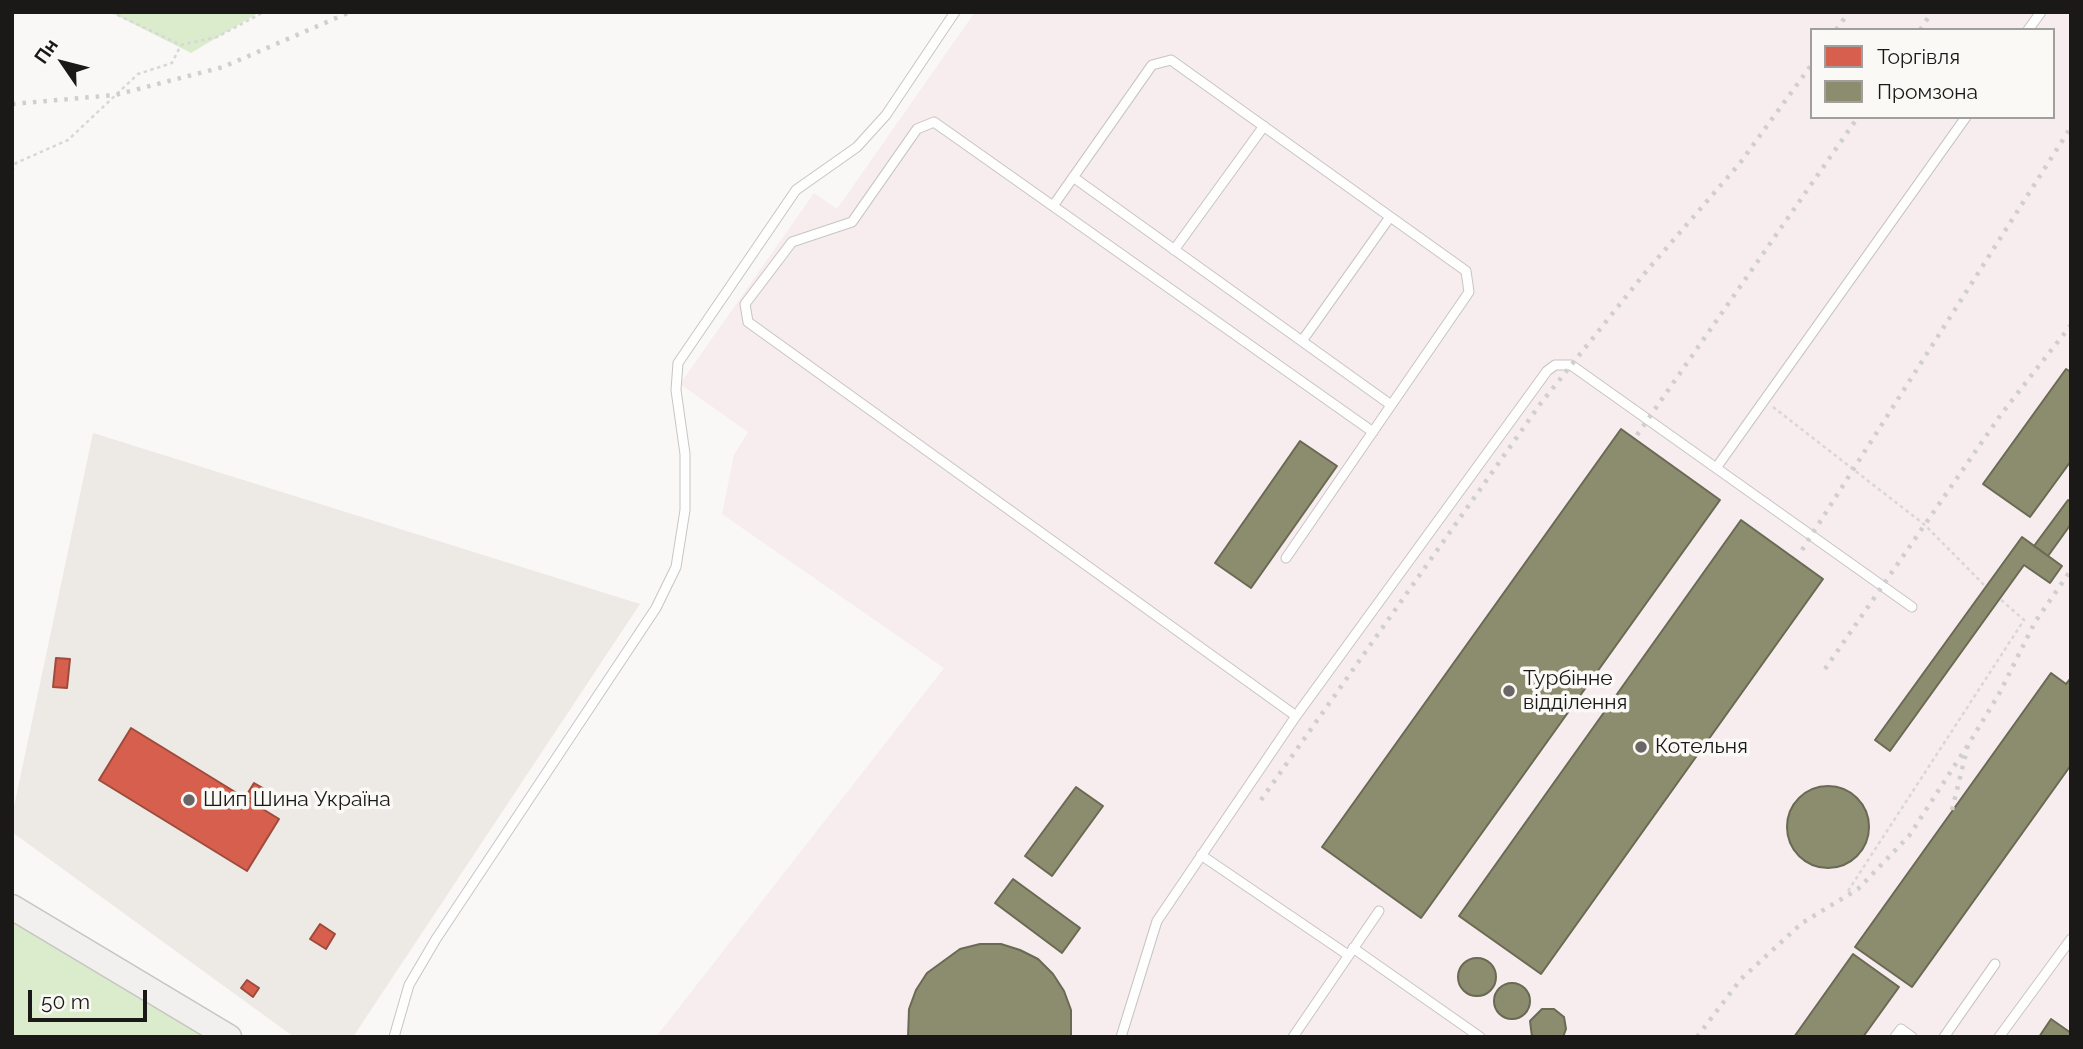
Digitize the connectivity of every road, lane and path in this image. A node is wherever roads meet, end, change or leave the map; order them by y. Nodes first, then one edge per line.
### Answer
1 (111, 12) edge
2 (264, 12) edge
3 (956, 12) edge
4 (2041, 12) edge
5 (2029, 28) edge
6 (181, 45) junction
7 (1965, 119) edge
8 (1264, 126) junction
9 (12, 171) edge
10 (1073, 177) junction
11 (1053, 206) junction
12 (1390, 217) junction
13 (1174, 250) junction
14 (1302, 341) junction
15 (1765, 401) junction
16 (1391, 405) junction
17 (1373, 432) junction
18 (1716, 468) junction
19 (1286, 558) dead end
20 (1986, 587) dead end
21 (2000, 599) dead end
22 (1912, 607) dead end
23 (1296, 716) junction
24 (1201, 855) junction
25 (1848, 891) dead end
26 (12, 907) edge
27 (1379, 911) dead end
28 (2071, 939) edge
29 (1351, 952) junction
30 (1995, 964) dead end
31 (229, 1037) edge
32 (394, 1037) edge
33 (1121, 1037) edge
34 (1293, 1037) edge
35 (1480, 1037) edge
36 (1895, 1037) edge
37 (1912, 1037) edge
38 (1944, 1037) edge
39 (1998, 1037) edge

1 - 6 path
2 - 6 path
3 - 32 lane
4 - 5 lane
6 - 9 path
7 - 15 lane
8 - 10 lane
8 - 12 lane
8 - 13 lane
10 - 11 lane
10 - 13 lane
11 - 17 lane
11 - 23 lane
12 - 14 lane
12 - 16 lane
13 - 14 lane
14 - 16 lane
15 - 18 lane
15 - 20 path
16 - 17 lane
17 - 19 lane
18 - 22 lane
18 - 23 lane
21 - 25 path
23 - 24 lane
24 - 29 lane
24 - 33 lane
26 - 31 street
27 - 29 lane
28 - 39 lane
29 - 34 lane
29 - 35 lane
30 - 38 lane
36 - 37 lane

